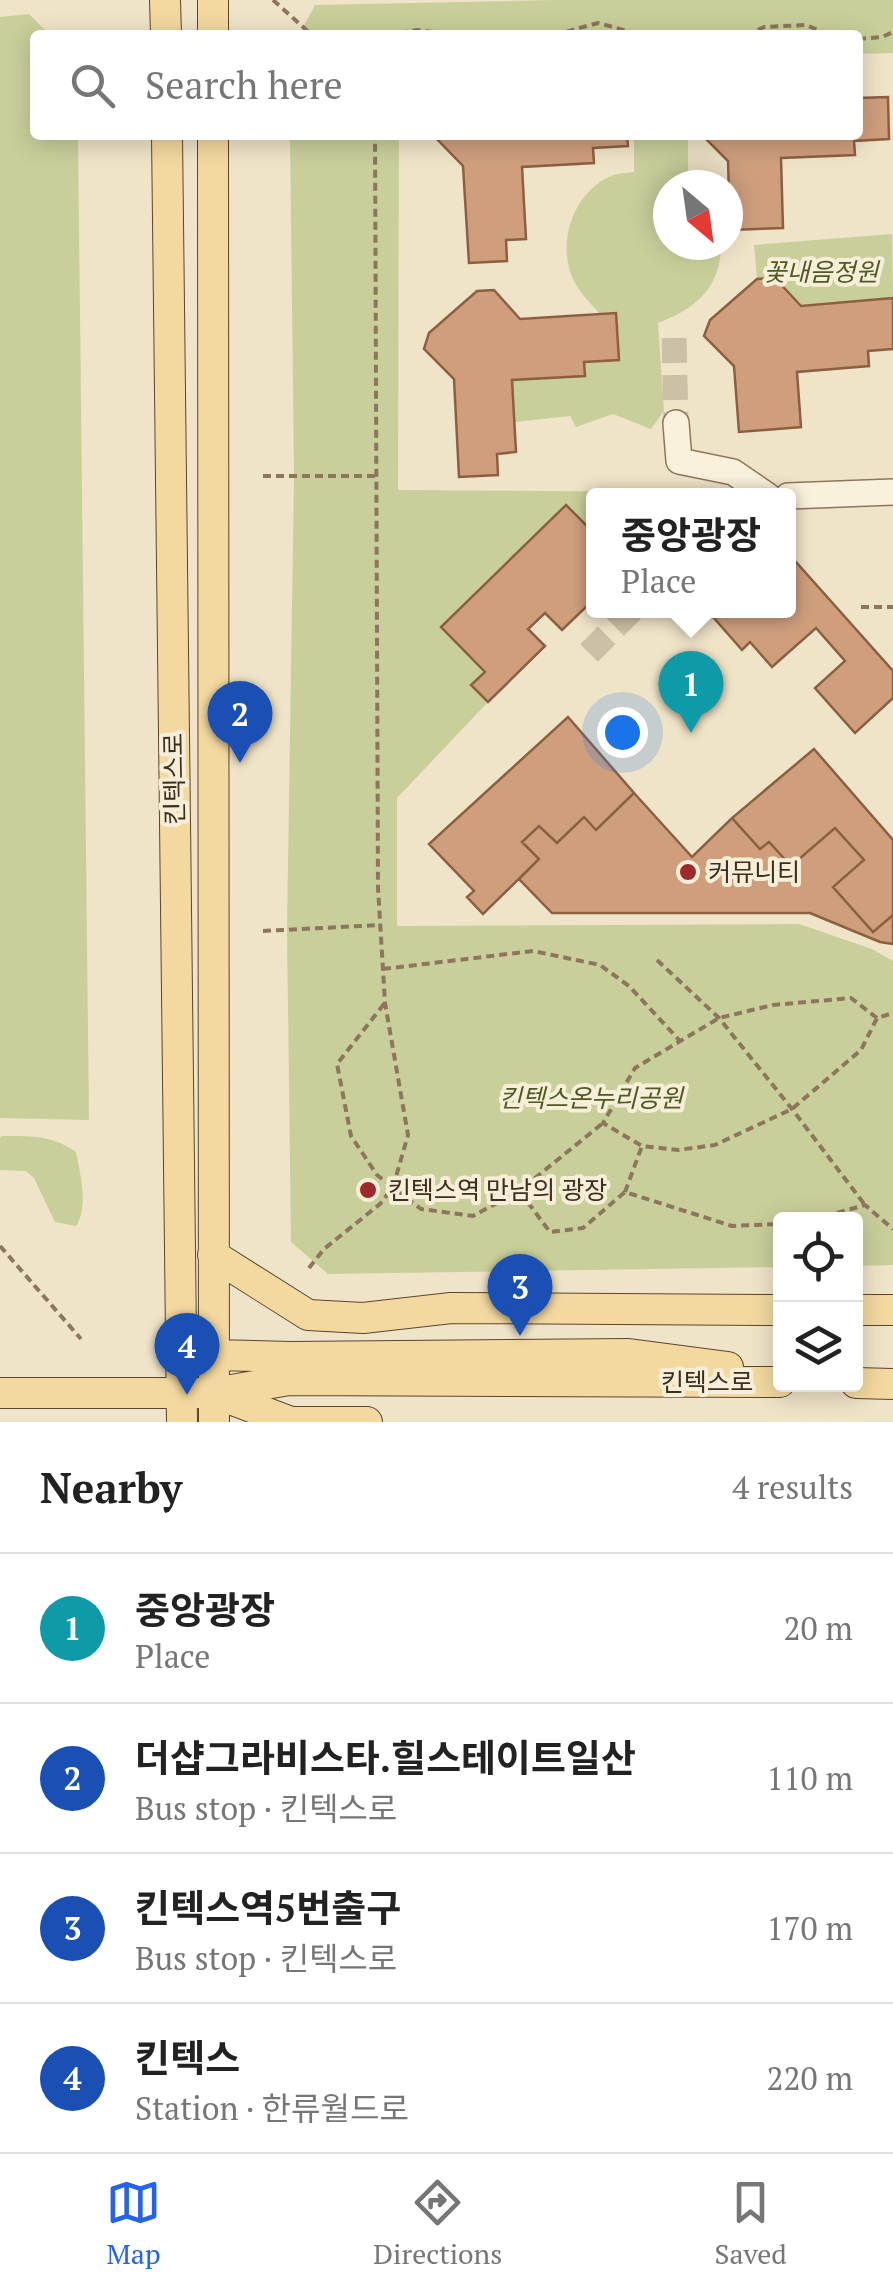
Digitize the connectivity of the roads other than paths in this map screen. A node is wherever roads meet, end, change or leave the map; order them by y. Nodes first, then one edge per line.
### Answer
1 (165, 0) edge
2 (213, 0) edge
3 (166, 30) edge
4 (213, 30) edge
5 (167, 140) edge
6 (213, 140) edge
7 (676, 423) tunnel mouth
8 (756, 488) edge
9 (893, 492) edge
10 (796, 496) edge
11 (214, 1255) junction
12 (744, 1310) junction
13 (773, 1310) edge
14 (863, 1310) edge
15 (893, 1310) edge
16 (773, 1329) edge
17 (214, 1355) junction
18 (773, 1377) edge
19 (773, 1378) edge
20 (863, 1382) edge
21 (893, 1384) edge
22 (0, 1394) edge
23 (182, 1407) edge
24 (214, 1407) edge
25 (367, 1422) edge

1 - 3 main road
2 - 4 main road
5 - 23 main road, 킨텍스로
6 - 11 main road, 킨텍스로
7 - 8 lane
9 - 10 lane
11 - 12 main road
11 - 17 main road, 킨텍스로
12 - 13 main road
12 - 16 main road
14 - 15 main road
17 - 18 main road
17 - 24 main road, 킨텍스로
19 - 24 main road, 킨텍스로
20 - 21 main road
22 - 23 main road
23 - 24 main road
24 - 25 main road

